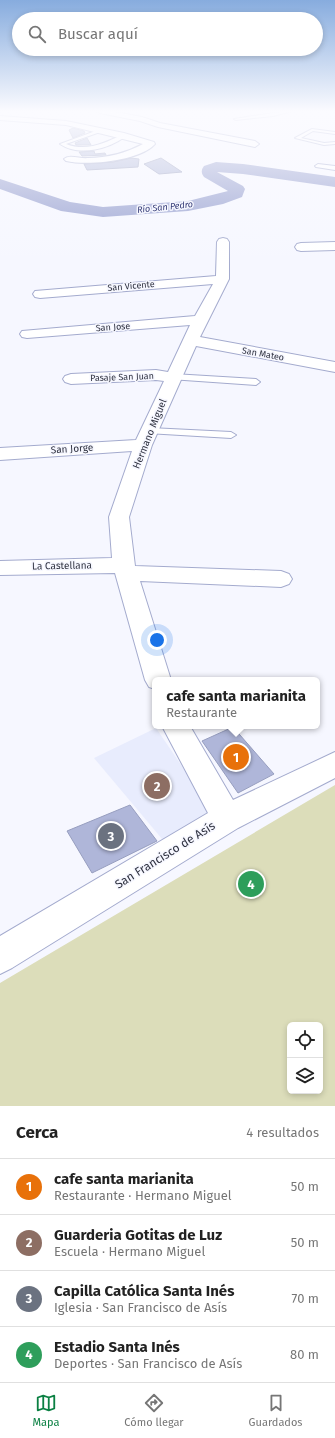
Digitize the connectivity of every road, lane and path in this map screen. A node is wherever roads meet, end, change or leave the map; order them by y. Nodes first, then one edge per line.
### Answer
1 (318, 166) dead end
2 (335, 168) edge
3 (223, 242) dead end
4 (335, 246) edge
5 (301, 247) dead end
6 (222, 279) junction
7 (40, 294) dead end
8 (200, 320) junction
9 (28, 334) dead end
10 (190, 340) junction
11 (335, 367) edge
12 (173, 377) junction
13 (71, 379) dead end
14 (256, 382) dead end
15 (231, 435) dead end
16 (147, 438) junction
17 (0, 454) edge
18 (0, 568) edge
19 (125, 569) junction
20 (282, 579) dead end
21 (157, 677) edge
22 (178, 729) edge
23 (335, 764) edge
24 (227, 818) junction
25 (0, 956) edge

1 - 2 lane
3 - 6 street, Hermano Miguel
4 - 5 street
6 - 7 street, San Vicente
6 - 8 street, Hermano Miguel
8 - 9 street, San Jose
8 - 10 street, Hermano Miguel
10 - 11 street, San Mateo
10 - 12 street, Hermano Miguel
12 - 13 street, Pasaje San Juan
12 - 14 lane
12 - 16 street, Hermano Miguel
15 - 16 lane
16 - 17 street, San Jorge
16 - 19 street, Hermano Miguel
18 - 19 street, La Castellana
19 - 20 street, La Castellana
19 - 21 street, Hermano Miguel
22 - 24 street
23 - 24 street, San Francisco de Asís
24 - 25 street, San Francisco de Asís

